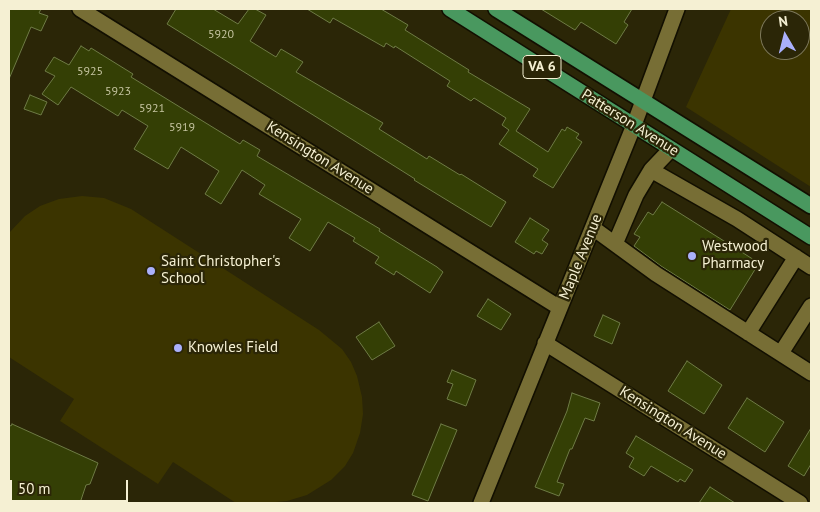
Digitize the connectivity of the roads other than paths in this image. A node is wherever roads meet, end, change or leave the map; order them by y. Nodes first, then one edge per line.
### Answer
1 (80, 9) edge
2 (450, 9) edge
3 (496, 9) edge
4 (677, 9) edge
5 (644, 100) junction
6 (634, 126) junction
7 (671, 148) junction
8 (651, 170) junction
9 (811, 206) edge
10 (593, 228) junction
11 (811, 237) edge
12 (615, 244) junction
13 (796, 257) junction
14 (811, 267) edge
15 (811, 306) edge
16 (560, 308) junction
17 (748, 333) junction
18 (545, 343) junction
19 (781, 353) junction
20 (811, 373) edge
21 (481, 503) edge
22 (800, 503) edge

1 - 16 street, Kensington Avenue
2 - 6 main road, Patterson Avenue / VA 6
3 - 5 main road, Patterson Avenue / VA 6
4 - 5 street, Maple Avenue
5 - 6 street, Maple Avenue
5 - 9 main road, Patterson Avenue / VA 6
6 - 7 main road, Patterson Avenue / VA 6
6 - 10 street, Maple Avenue
7 - 8 street
7 - 11 main road, Patterson Avenue / VA 6
8 - 12 street
8 - 13 street
10 - 12 street
10 - 16 street, Maple Avenue
12 - 17 street
13 - 14 street
13 - 17 street
15 - 19 street
16 - 18 street, Maple Avenue
17 - 19 street
18 - 21 street, Maple Avenue
18 - 22 street, Kensington Avenue
19 - 20 street

